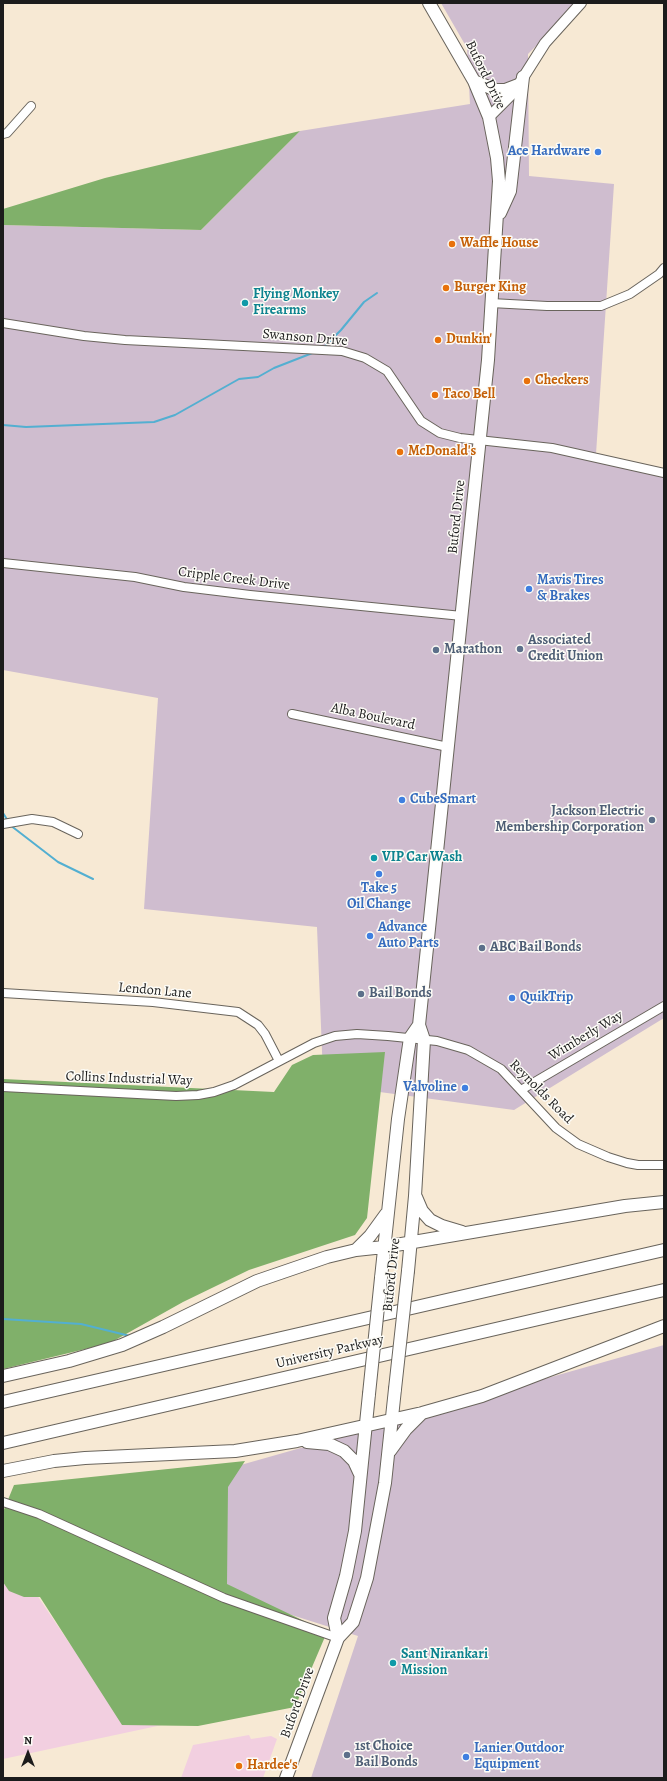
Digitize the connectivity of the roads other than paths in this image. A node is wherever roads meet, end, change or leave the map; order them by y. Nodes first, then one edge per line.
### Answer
1 (429, 3) edge
2 (581, 3) edge
3 (474, 81) junction
4 (520, 81) junction
5 (31, 106) dead end
6 (490, 117) junction
7 (3, 134) edge
8 (497, 222) junction
9 (664, 268) edge
10 (491, 303) junction
11 (3, 324) edge
12 (480, 440) junction
13 (664, 474) edge
14 (3, 563) edge
15 (462, 616) junction
16 (292, 714) dead end
17 (448, 747) junction
18 (3, 824) edge
19 (78, 834) dead end
20 (3, 993) edge
21 (664, 1006) edge
22 (419, 1025) junction
23 (410, 1038) junction
24 (424, 1040) junction
25 (279, 1061) junction
26 (3, 1087) edge
27 (521, 1090) junction
28 (664, 1165) edge
29 (415, 1196) junction
30 (664, 1202) edge
31 (388, 1211) junction
32 (467, 1233) junction
33 (411, 1242) junction
34 (384, 1246) junction
35 (356, 1250) junction
36 (664, 1250) edge
37 (664, 1290) edge
38 (664, 1326) edge
39 (3, 1376) edge
40 (3, 1402) edge
41 (422, 1413) junction
42 (393, 1418) junction
43 (366, 1425) junction
44 (298, 1441) junction
45 (3, 1443) edge
46 (388, 1456) junction
47 (3, 1471) edge
48 (361, 1475) junction
49 (3, 1502) edge
50 (338, 1638) junction
51 (286, 1778) edge

1 - 3 highway, Buford Drive
2 - 4 main road
3 - 4 highway
3 - 6 highway, Buford Drive
4 - 6 main road
4 - 8 highway
5 - 7 street
6 - 8 highway, Buford Drive
8 - 10 highway, Buford Drive
9 - 10 street
10 - 12 highway, Buford Drive
11 - 12 street, Swanson Drive
12 - 13 street, Swanson Drive
12 - 15 highway, Buford Drive
14 - 15 street, Cripple Creek Drive
15 - 17 highway, Buford Drive
16 - 17 street, Alba Boulevard
17 - 22 highway, Buford Drive
18 - 19 street
20 - 25 street, Lendon Lane
21 - 27 street, Wimberly Way
22 - 23 highway, Buford Drive
22 - 24 highway, Buford Drive
23 - 24 street, Reynolds Road
23 - 25 street, Collins Industrial Way
23 - 31 highway, Buford Drive
24 - 27 street, Reynolds Road
24 - 29 highway, Buford Drive
25 - 26 street, Collins Industrial Way
27 - 28 street, Reynolds Road
29 - 32 highway
29 - 33 highway, Buford Drive
30 - 32 highway
31 - 34 highway, Buford Drive
31 - 35 highway
32 - 33 highway
33 - 34 highway
33 - 42 highway, Buford Drive, bridge
34 - 35 highway
34 - 43 highway, Buford Drive, bridge
35 - 39 highway
36 - 40 highway, University Parkway
37 - 45 highway, University Parkway
38 - 41 highway
41 - 42 highway
41 - 46 highway
42 - 43 highway
42 - 46 highway, Buford Drive
43 - 44 highway
43 - 48 highway, Buford Drive
44 - 47 highway
44 - 48 highway
46 - 50 highway, Buford Drive
48 - 50 highway, Buford Drive
49 - 50 street
50 - 51 highway, Buford Drive

